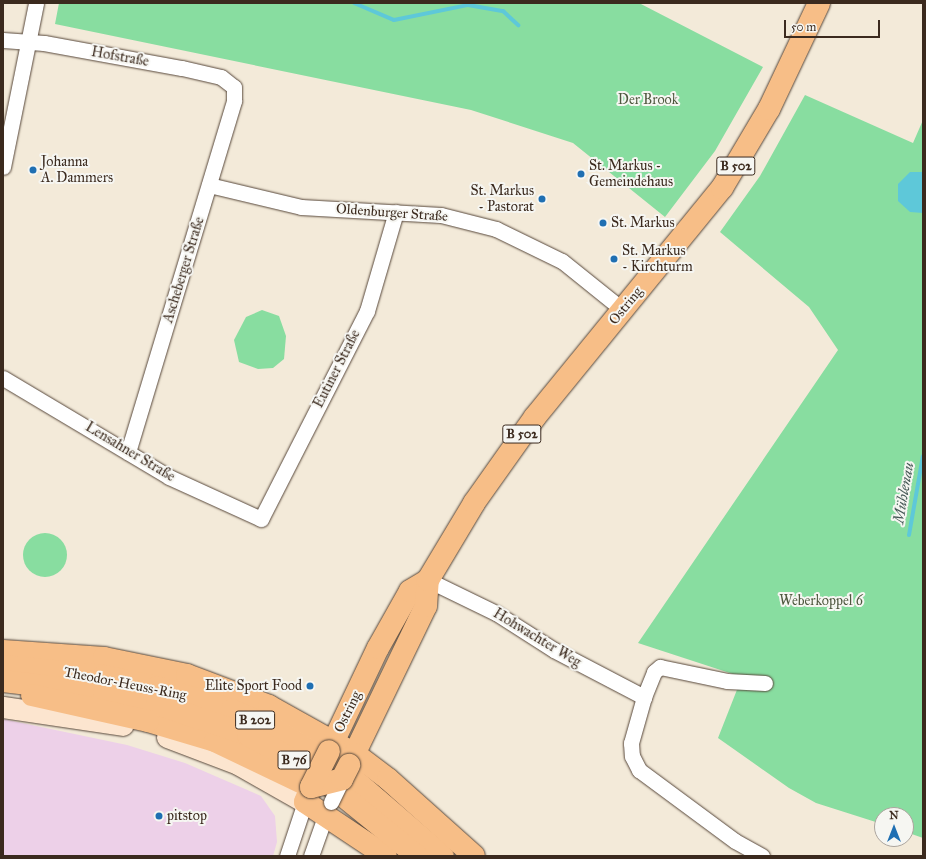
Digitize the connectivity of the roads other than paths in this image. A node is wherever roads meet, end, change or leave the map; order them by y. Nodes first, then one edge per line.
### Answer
1 (36, 3) edge
2 (819, 3) edge
3 (3, 40) edge
4 (27, 42) junction
5 (234, 87) joint
6 (3, 166) edge
7 (209, 185) junction
8 (396, 212) junction
9 (623, 310) junction
10 (3, 378) edge
11 (128, 452) junction
12 (261, 520) joint
13 (428, 580) junction
14 (3, 651) edge
15 (5, 677) edge
16 (766, 683) dead end
17 (644, 697) junction
18 (3, 707) edge
19 (165, 736) junction
20 (215, 741) junction
21 (332, 746) junction
22 (349, 766) junction
23 (303, 790) junction
24 (329, 808) junction
25 (416, 848) edge
26 (287, 856) edge
27 (311, 856) edge
28 (386, 856) edge
29 (443, 856) edge
30 (474, 856) edge
31 (762, 856) edge

1 - 4 street
2 - 9 main road, Ostring / B 502
3 - 4 street, Hofstraße
4 - 5 street, Hofstraße
4 - 6 street
5 - 7 street, Ascheberger Straße
7 - 8 street, Oldenburger Straße
7 - 11 street, Ascheberger Straße
8 - 9 street, Oldenburger Straße
8 - 12 street, Eutiner Straße
9 - 13 main road, Ostring / B 502
10 - 11 street, Lensahner Straße
11 - 12 street, Lensahner Straße
13 - 17 street, Hohwachter Weg
13 - 21 main road, Ostring / B 502
13 - 22 main road, Ostring / B 502
14 - 21 main road, Theodor-Heuss-Ring
15 - 20 main road, B 76
15 - 25 main road, Theodor-Heuss-Ring / B 76
16 - 17 street
17 - 31 street
18 - 19 main road
19 - 20 main road
19 - 23 main road
20 - 23 main road
21 - 22 main road, Theodor-Heuss-Ring
21 - 23 main road, Ostring / B 502, bridge
22 - 23 main road, bridge
22 - 24 street, Ostring, bridge
22 - 30 main road, Theodor-Heuss-Ring
23 - 24 main road
23 - 26 street, Ostring
24 - 27 street, Ostring
24 - 28 main road
25 - 29 main road, B 76

